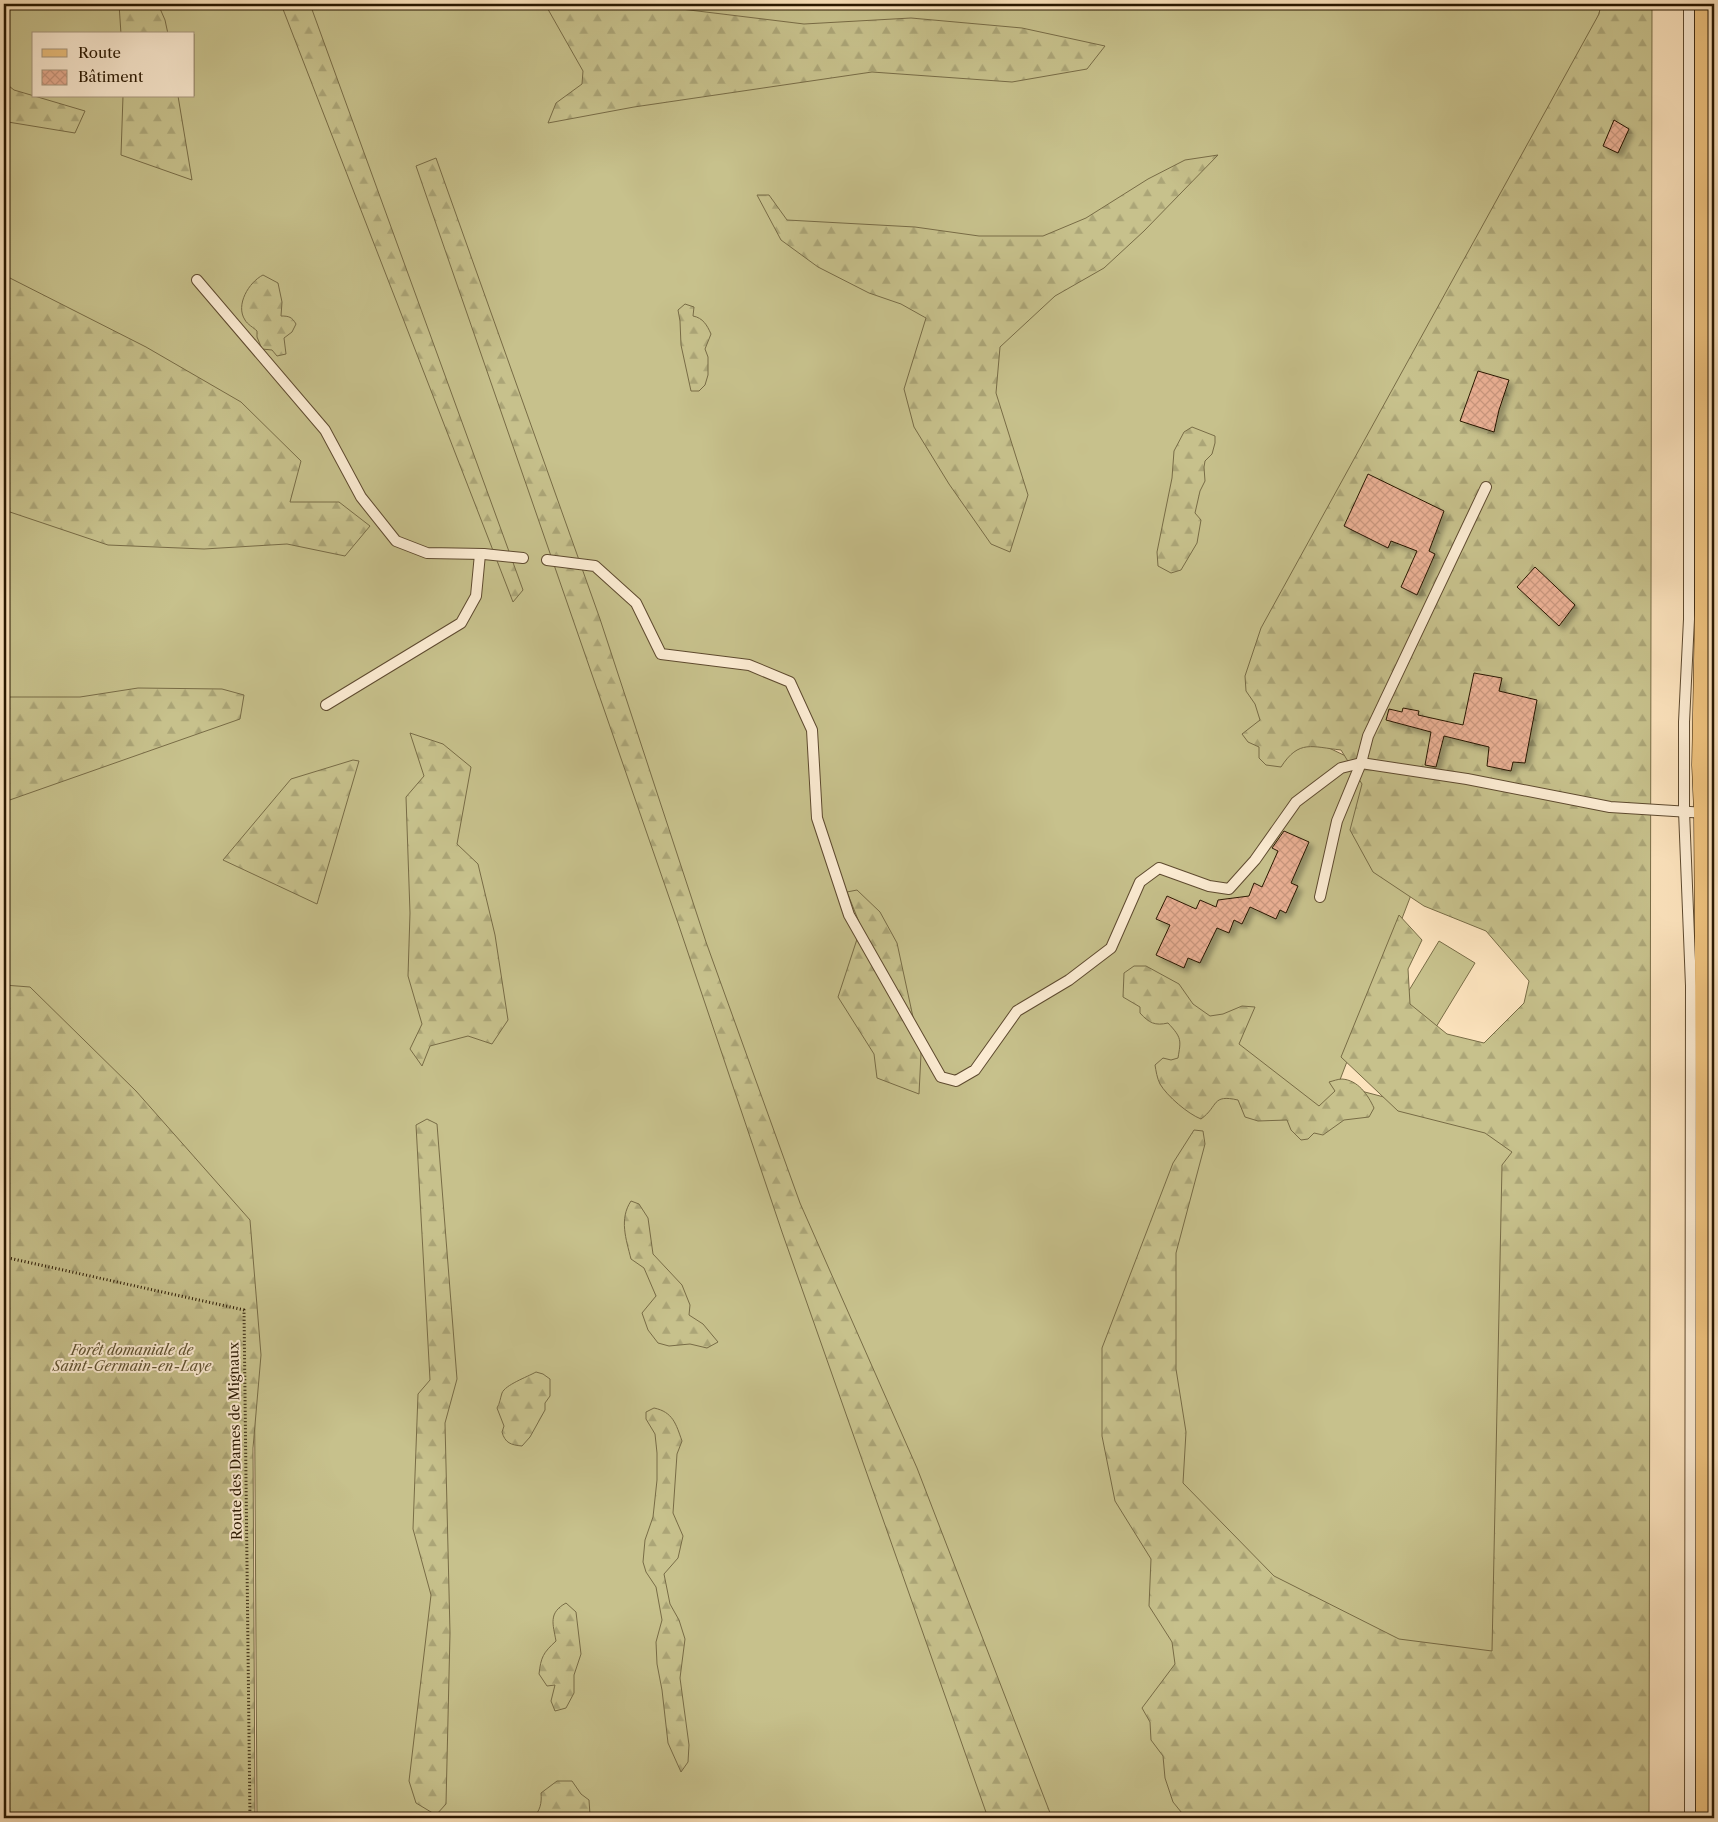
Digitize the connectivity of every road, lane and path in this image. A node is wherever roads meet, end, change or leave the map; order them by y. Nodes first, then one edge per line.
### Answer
1 (1689, 4) edge
2 (1709, 4) edge
3 (197, 280) dead end
4 (1486, 487) dead end
5 (480, 554) junction
6 (523, 558) dead end
7 (548, 560) dead end
8 (326, 705) dead end
9 (1361, 763) junction
10 (1702, 813) edge
11 (1320, 897) dead end
12 (4, 1257) edge
13 (250, 1818) edge
14 (1690, 1818) edge
15 (1710, 1818) edge

1 - 10 lane
2 - 10 main road
3 - 5 lane
4 - 9 lane
5 - 6 lane
5 - 8 lane
7 - 9 lane
9 - 10 lane
9 - 11 lane
10 - 14 lane
10 - 15 main road
12 - 13 path, Route des Dames de Mignaux

